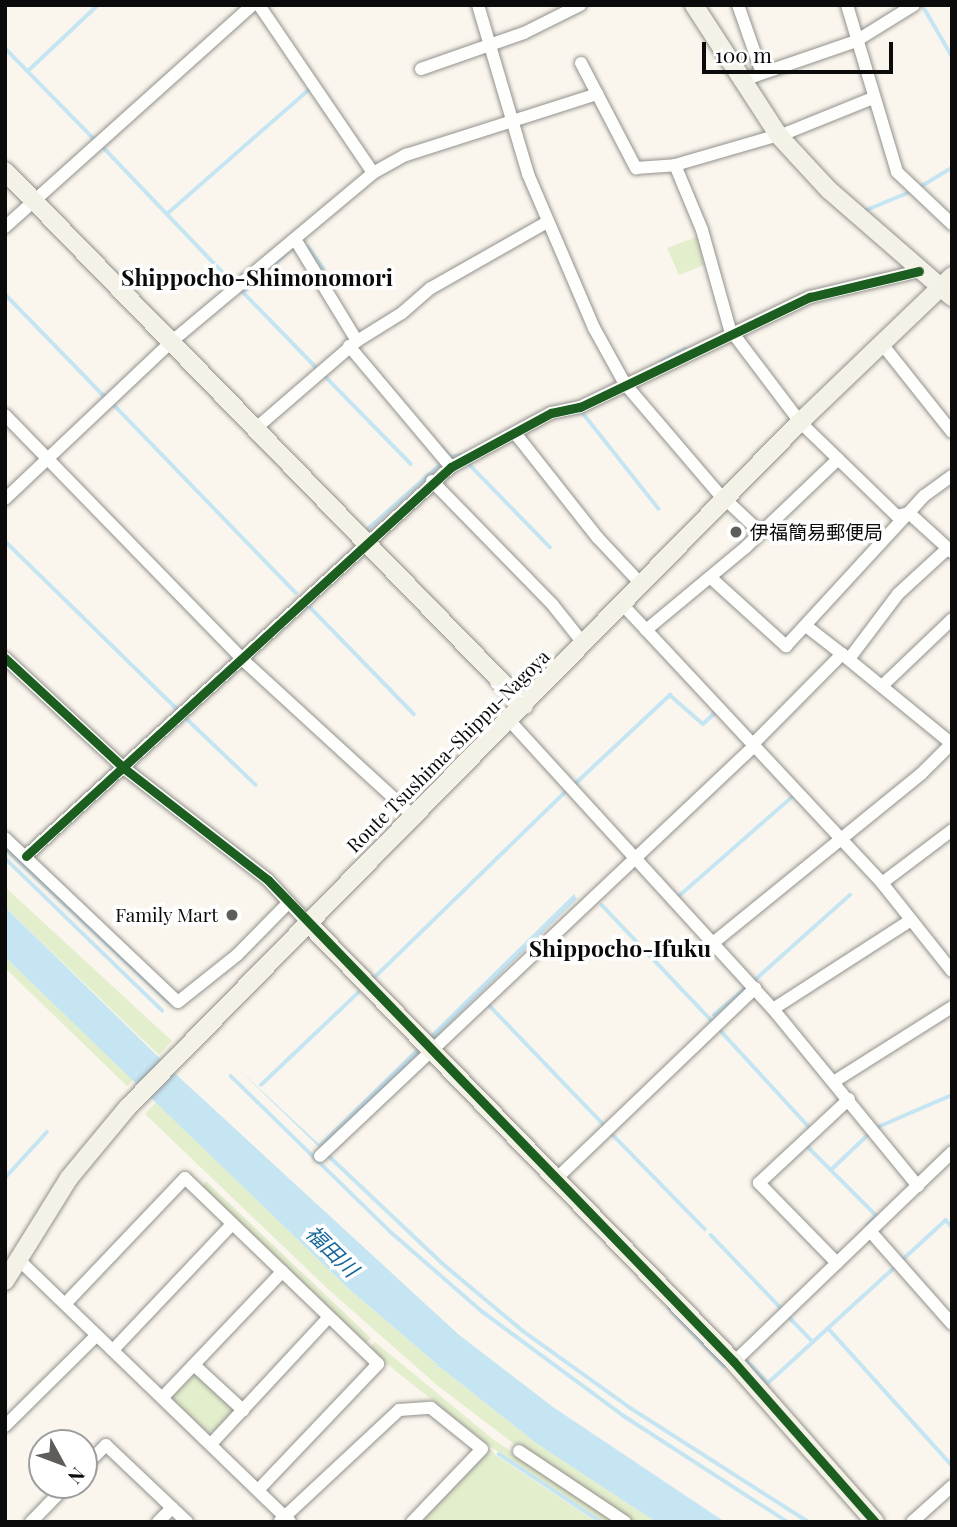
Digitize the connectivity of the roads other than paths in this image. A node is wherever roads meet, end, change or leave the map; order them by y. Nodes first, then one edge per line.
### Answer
1 (252, 5) edge
2 (259, 5) edge
3 (478, 5) edge
4 (580, 5) edge
5 (694, 5) edge
6 (738, 5) edge
7 (847, 5) edge
8 (914, 5) edge
9 (856, 41) junction
10 (490, 45) junction
11 (581, 63) dead end
12 (422, 69) dead end
13 (762, 74) junction
14 (740, 81) junction
15 (597, 94) junction
16 (873, 98) junction
17 (513, 124) junction
18 (779, 136) junction
19 (675, 165) junction
20 (5, 171) edge
21 (373, 173) junction
22 (34, 201) junction
23 (547, 222) junction
24 (952, 224) edge
25 (5, 227) edge
26 (295, 239) junction
27 (919, 271) junction
28 (948, 286) edge
29 (732, 332) junction
30 (171, 342) junction
31 (353, 343) junction
32 (882, 344) junction
33 (625, 384) junction
34 (5, 415) edge
35 (800, 422) junction
36 (255, 429) junction
37 (952, 432) edge
38 (515, 433) junction
39 (838, 458) junction
40 (48, 459) junction
41 (451, 467) junction
42 (952, 476) edge
43 (432, 481) junction
44 (5, 499) edge
45 (725, 499) junction
46 (909, 513) junction
47 (760, 532) junction
48 (367, 542) junction
49 (950, 550) edge
50 (710, 577) junction
51 (641, 584) junction
52 (622, 604) junction
53 (952, 619) edge
54 (806, 626) junction
55 (646, 630) junction
56 (583, 643) junction
57 (846, 656) junction
58 (5, 658) edge
59 (243, 660) junction
60 (882, 686) junction
61 (524, 705) junction
62 (509, 720) junction
63 (952, 744) edge
64 (753, 745) junction
65 (125, 769) junction
66 (413, 816) junction
67 (952, 830) edge
68 (5, 838) edge
69 (841, 839) junction
70 (26, 856) junction
71 (636, 858) junction
72 (882, 883) junction
73 (289, 902) junction
74 (911, 920) junction
75 (307, 923) junction
76 (713, 943) junction
77 (952, 971) edge
78 (755, 988) junction
79 (952, 1007) edge
80 (773, 1009) junction
81 (428, 1047) junction
82 (835, 1082) junction
83 (849, 1099) junction
84 (952, 1152) edge
85 (320, 1156) dead end
86 (556, 1179) junction
87 (918, 1186) junction
88 (232, 1224) junction
89 (870, 1231) junction
90 (18, 1259) junction
91 (837, 1262) junction
92 (282, 1272) junction
93 (5, 1281) edge
94 (65, 1304) junction
95 (329, 1317) junction
96 (952, 1324) edge
97 (97, 1335) junction
98 (113, 1350) junction
99 (734, 1362) junction
100 (194, 1364) junction
101 (163, 1397) junction
102 (243, 1410) junction
103 (5, 1426) edge
104 (211, 1444) junction
105 (519, 1451) dead end
106 (98, 1453) edge
107 (952, 1486) edge
108 (258, 1489) junction
109 (53, 1499) edge
110 (172, 1508) junction
111 (285, 1520) edge
112 (31, 1522) edge
113 (158, 1522) edge
114 (187, 1522) edge
115 (412, 1522) edge
116 (625, 1522) edge
117 (875, 1522) edge
118 (912, 1522) edge

1 - 22 street
2 - 21 street
3 - 10 street
4 - 10 street
5 - 14 main road
6 - 13 street
7 - 9 street
8 - 9 street
9 - 13 street
9 - 16 street
10 - 12 street
10 - 17 street
11 - 15 street
13 - 14 street
14 - 18 main road
15 - 17 street
15 - 19 street
16 - 18 street
16 - 24 street
17 - 21 street
17 - 23 street
18 - 19 street
18 - 27 main road
19 - 29 street
20 - 22 main road
21 - 26 street
22 - 25 street
22 - 30 main road
23 - 31 street
23 - 33 street
26 - 30 street
26 - 31 street
27 - 28 main road
27 - 29 street
28 - 32 main road, Route Tsushima-Shippu-Nagoya
29 - 33 street
29 - 35 street
30 - 36 main road
30 - 40 street
31 - 36 street
31 - 41 street
32 - 35 main road, Route Tsushima-Shippu-Nagoya
32 - 37 street
33 - 38 street
33 - 45 street
34 - 40 street
35 - 39 street
35 - 45 main road, Route Tsushima-Shippu-Nagoya
36 - 48 main road
38 - 41 street
38 - 51 street
39 - 46 street
39 - 47 street
40 - 44 street
40 - 59 street
41 - 43 street
42 - 46 street
43 - 48 street
43 - 56 street
45 - 47 street
45 - 51 main road, Route Tsushima-Shippu-Nagoya
46 - 49 street
46 - 54 street
47 - 50 street
48 - 59 street
48 - 61 main road
49 - 57 street
50 - 54 street
50 - 55 street
51 - 52 main road, Route Tsushima-Shippu-Nagoya
52 - 55 street
52 - 56 main road, Route Tsushima-Shippu-Nagoya
53 - 60 street
54 - 57 street
55 - 64 street
56 - 61 main road, Route Tsushima-Shippu-Nagoya
57 - 60 street
57 - 64 street
58 - 65 street
59 - 65 street
59 - 66 street
60 - 63 street
61 - 62 main road, Route Tsushima-Shippu-Nagoya
62 - 66 main road, Route Tsushima-Shippu-Nagoya
62 - 71 street
63 - 69 street
64 - 69 street
64 - 71 street
65 - 70 street
65 - 73 street
66 - 75 main road, Route Tsushima-Shippu-Nagoya
67 - 72 street
68 - 70 street
69 - 72 street
69 - 76 street
70 - 73 street
71 - 76 street
71 - 81 street
72 - 74 street
73 - 75 street
74 - 77 street
74 - 80 street
75 - 81 main road
75 - 90 main road, Route Tsushima-Shippu-Nagoya
76 - 78 street
78 - 80 street
78 - 86 street
79 - 82 street
80 - 82 street
81 - 85 street
81 - 86 main road
82 - 83 street
83 - 87 street
83 - 91 street
84 - 87 street
86 - 99 main road
87 - 89 street
88 - 92 street
88 - 94 street
88 - 98 street
89 - 91 street
89 - 96 street
90 - 93 main road, Route Tsushima-Shippu-Nagoya
90 - 94 street
91 - 99 street
92 - 95 street
92 - 100 street
94 - 97 street
95 - 102 street
95 - 108 street
97 - 98 street
97 - 103 street
98 - 101 street
99 - 117 main road
100 - 101 street
100 - 102 street
101 - 104 street
102 - 104 street
104 - 108 street
105 - 116 street
106 - 110 street
107 - 118 street
108 - 111 street
109 - 112 street
110 - 113 street
110 - 114 street
111 - 115 street

